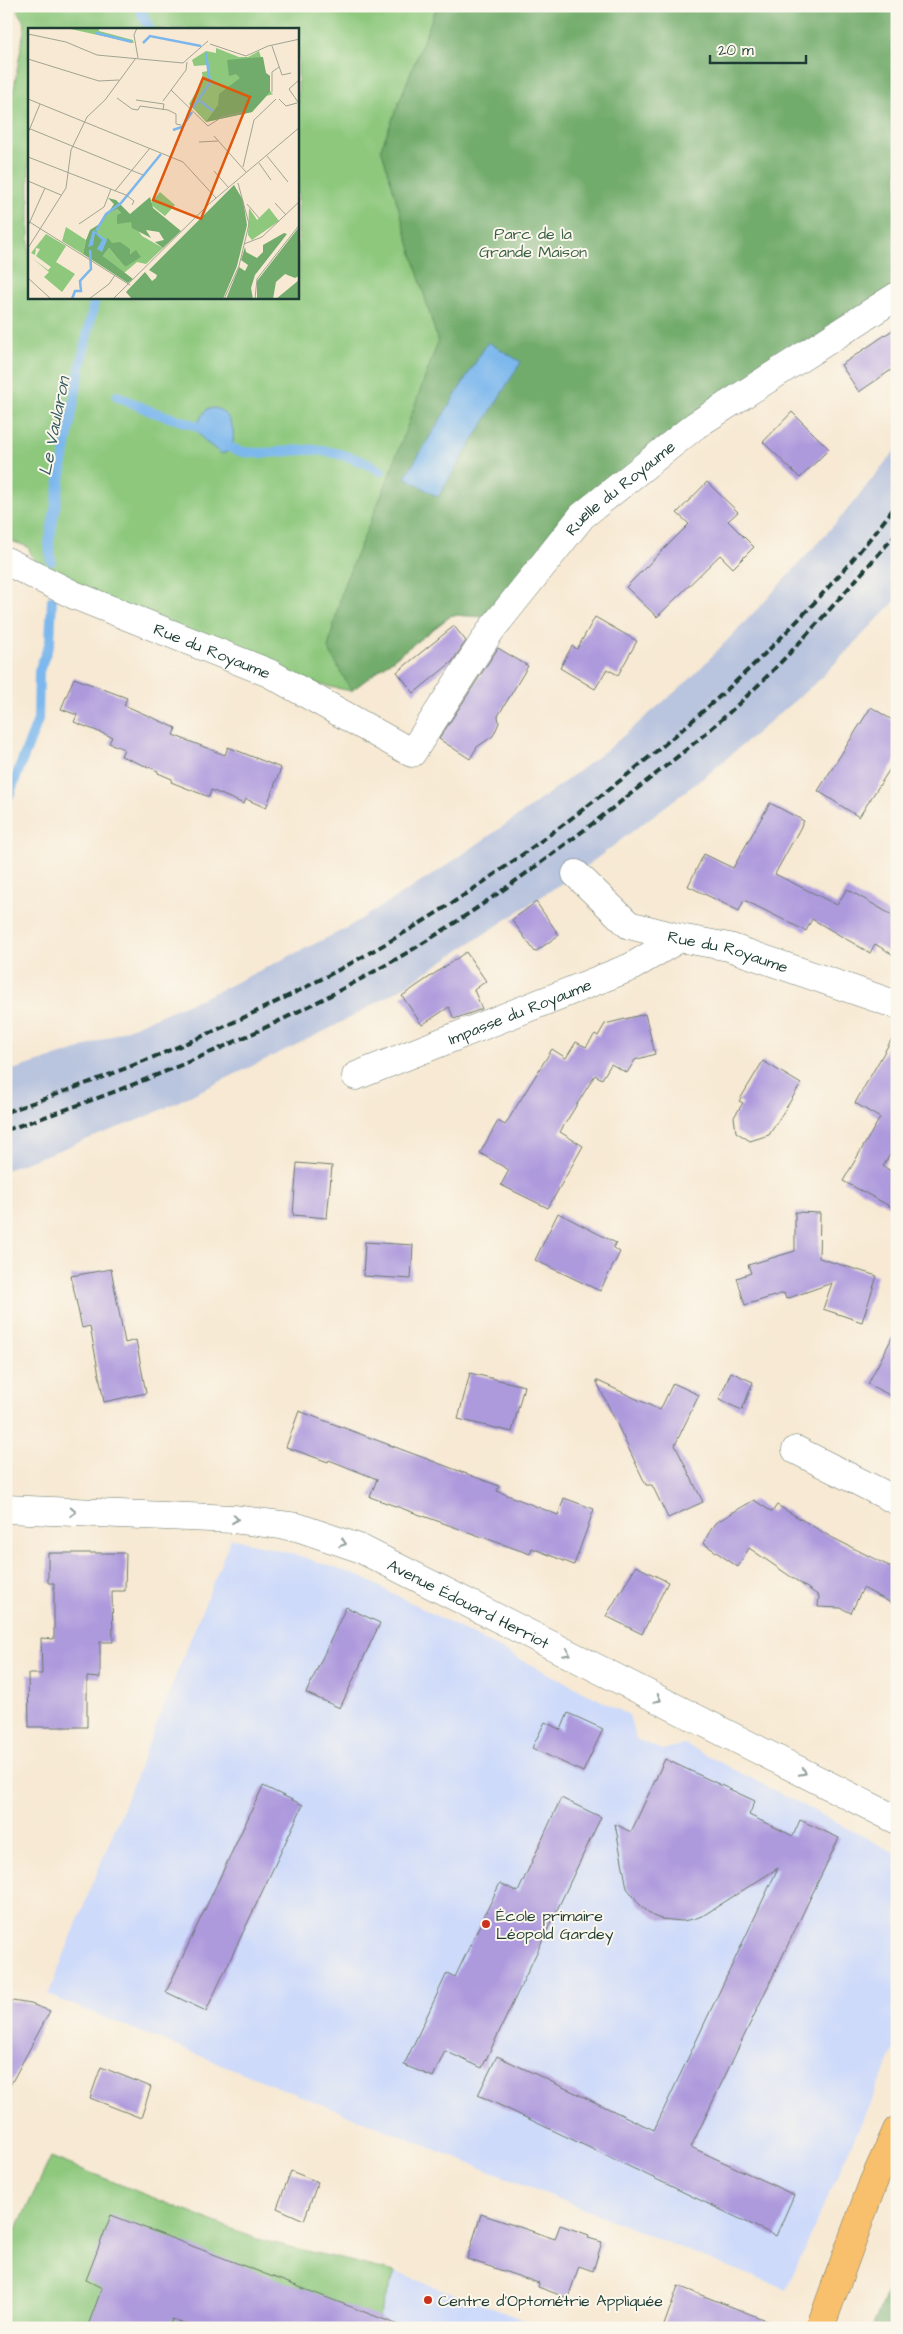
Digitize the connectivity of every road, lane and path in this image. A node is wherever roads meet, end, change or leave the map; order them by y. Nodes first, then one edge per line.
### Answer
1 (897, 296) edge
2 (6, 561) edge
3 (412, 752) joint
4 (576, 874) dead end
5 (680, 938) junction
6 (897, 1005) edge
7 (356, 1076) dead end
8 (796, 1450) dead end
9 (897, 1501) edge
10 (6, 1509) edge
11 (897, 1820) edge
12 (897, 2130) edge
13 (820, 2328) edge

1 - 3 street, Ruelle du Royaume
2 - 3 street, Rue du Royaume
4 - 5 street, Rue du Royaume
5 - 6 street, Rue du Royaume
5 - 7 street, Impasse du Royaume
8 - 9 street
10 -> 11 street, Avenue Édouard Herriot
12 - 13 main road

